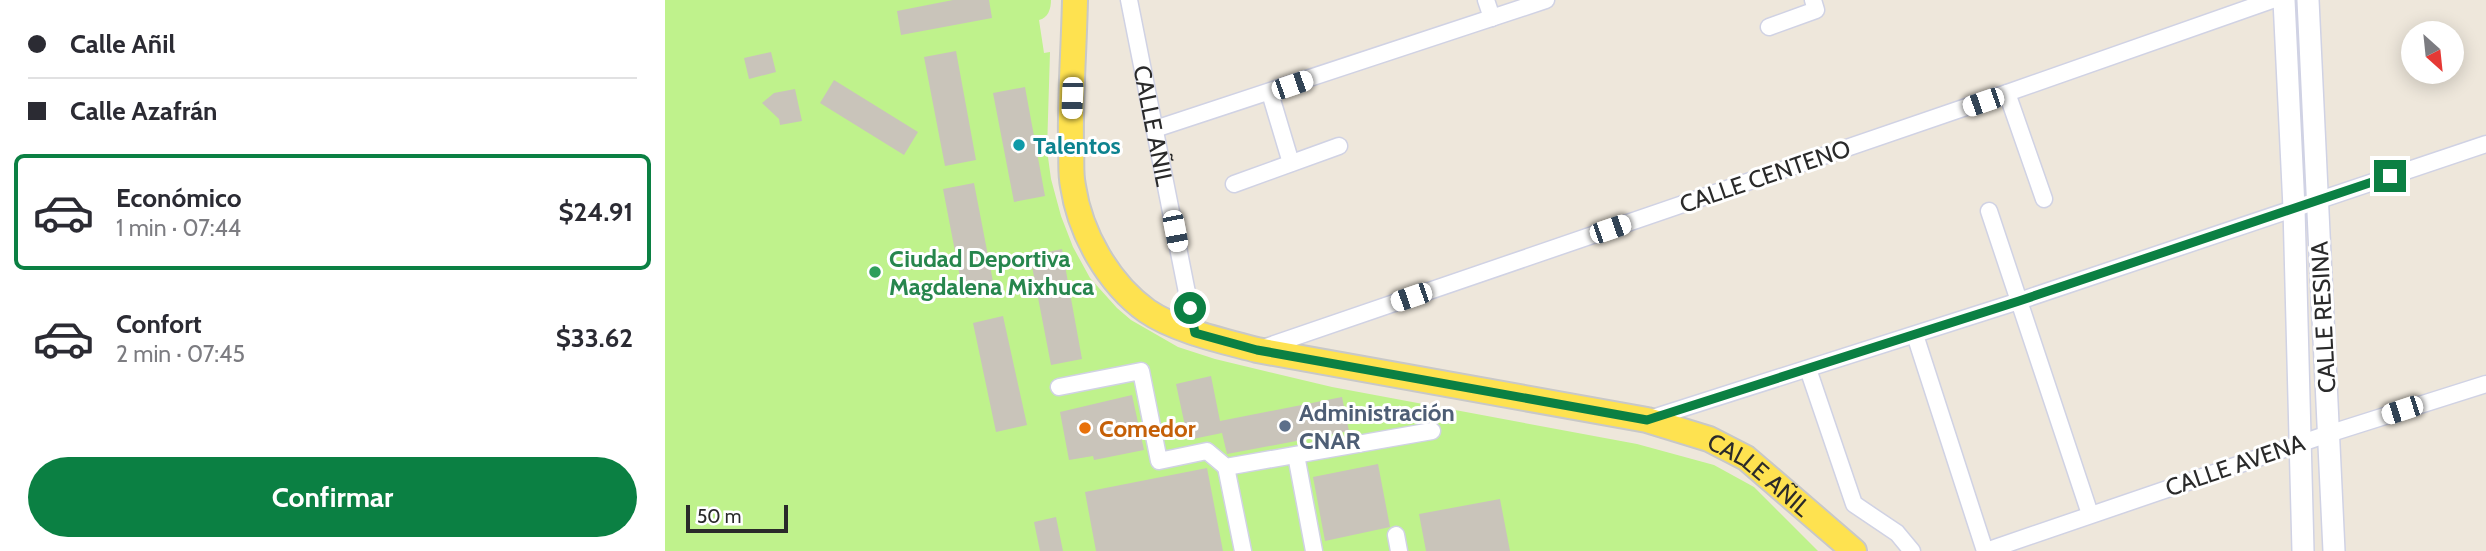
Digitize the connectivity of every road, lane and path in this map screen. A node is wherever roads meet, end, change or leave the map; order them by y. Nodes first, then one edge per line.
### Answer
1 (1075, 0) edge
2 (1129, 0) edge
3 (1486, 0) edge
4 (1546, 0) edge
5 (1813, 0) edge
6 (2272, 0) edge
7 (2284, 0) edge
8 (2308, 0) edge
9 (1492, 18) junction
10 (1769, 27) dead end
11 (1270, 93) junction
12 (2007, 93) junction
13 (1155, 129) junction
14 (2486, 144) edge
15 (1339, 146) dead end
16 (1291, 163) junction
17 (1234, 184) dead end
18 (2044, 199) dead end
19 (2318, 200) junction
20 (2294, 208) junction
21 (1989, 211) dead end
22 (2019, 301) junction
23 (1195, 333) junction
24 (1915, 335) junction
25 (1257, 350) junction
26 (1808, 369) junction
27 (2486, 384) edge
28 (1059, 387) dead end
29 (1647, 420) junction
30 (1432, 430) dead end
31 (2328, 434) junction
32 (2299, 444) junction
33 (1296, 455) junction
34 (1226, 467) junction
35 (2090, 514) junction
36 (1243, 551) edge
37 (1314, 551) edge
38 (1854, 551) edge
39 (1912, 551) edge
40 (1985, 551) edge
41 (2303, 551) edge
42 (2334, 551) edge

1 - 23 main road, CALLE AÑIL
2 - 13 street, CALLE AÑIL
3 - 9 street
4 - 9 street
5 - 10 street
6 - 12 street, CALLE CENTENO
7 - 20 street, CALLE RESINA
8 - 19 street, CALLE RESINA
9 - 11 street
11 - 13 street
11 - 16 street
12 - 18 street
12 - 25 street, CALLE CENTENO
13 - 23 street, CALLE AÑIL
14 - 19 street
15 - 16 street
16 - 17 street
19 - 20 street
19 - 31 street, CALLE RESINA
20 - 22 street
20 - 32 street, CALLE RESINA
21 - 22 street
22 - 24 street
22 - 35 street
23 - 25 main road, CALLE AÑIL
24 - 26 street
24 - 40 street
25 - 29 main road, CALLE AÑIL
26 - 29 street
26 - 39 street
27 - 31 street, CALLE AVENA
28 - 34 street
29 - 38 main road, CALLE AÑIL
30 - 33 street
31 - 32 street, CALLE AVENA
31 - 42 street, CALLE RESINA
32 - 35 street, CALLE AVENA
32 - 41 street, CALLE RESINA
33 - 34 street
33 - 37 street
34 - 36 street
35 - 40 street, CALLE AVENA

